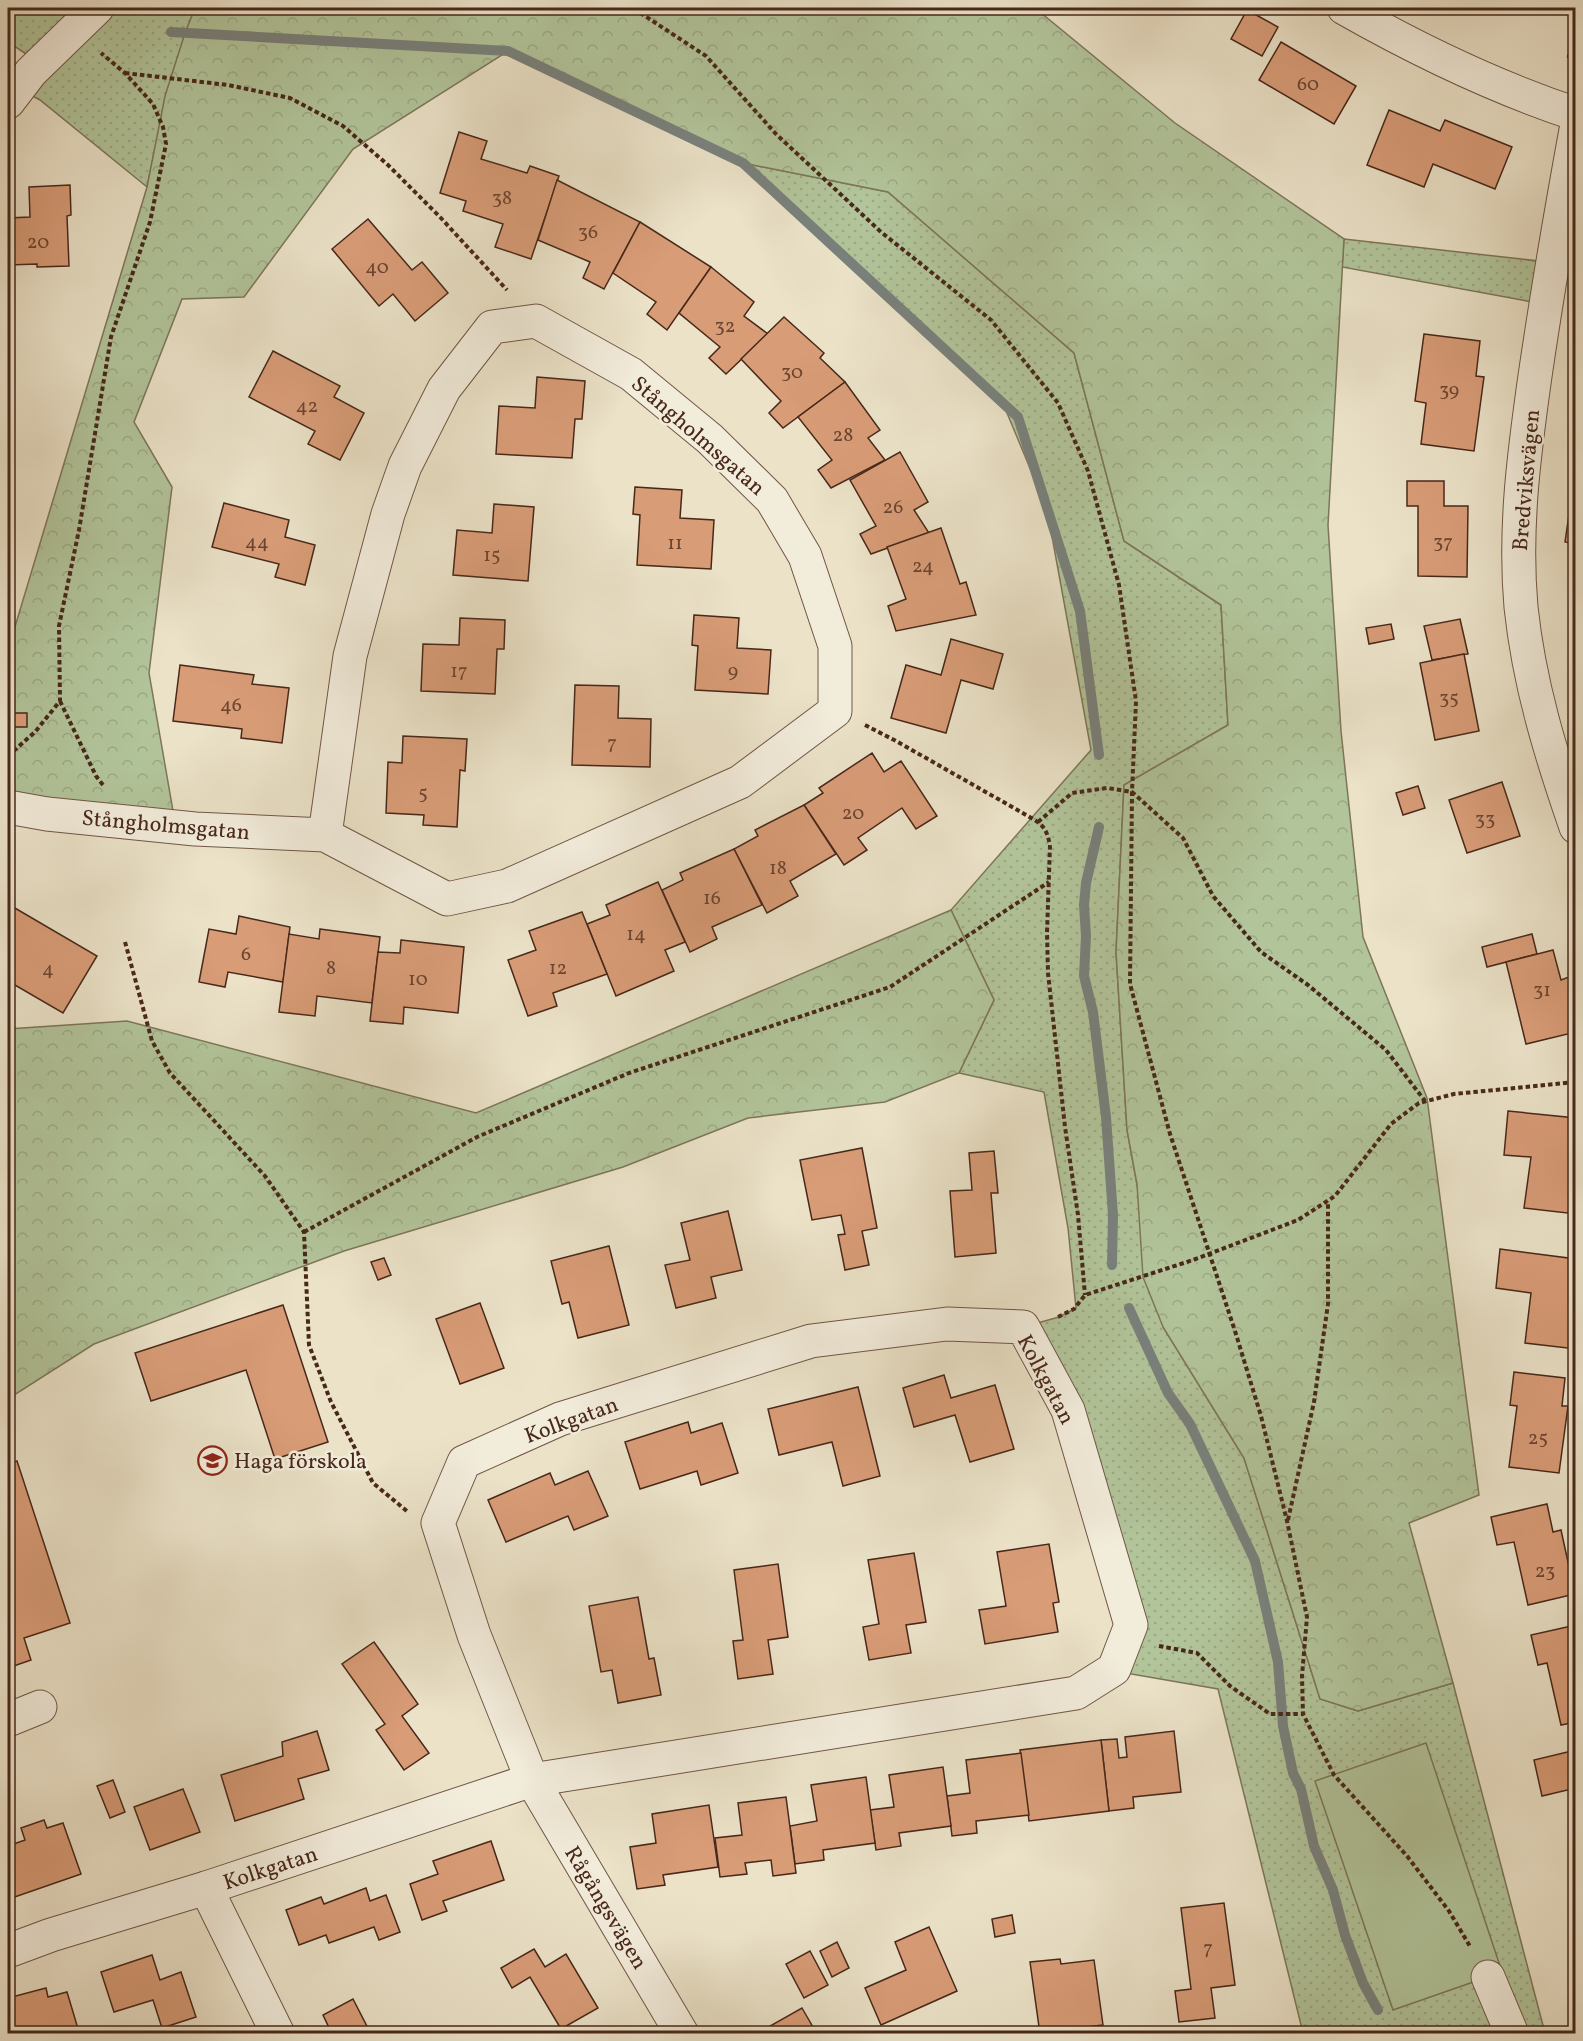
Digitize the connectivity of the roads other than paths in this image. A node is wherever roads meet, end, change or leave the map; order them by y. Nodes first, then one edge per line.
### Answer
1 (1344, 8) edge
2 (86, 18) edge
3 (8, 102) edge
4 (1575, 114) edge
5 (1575, 130) edge
6 (8, 807) edge
7 (1575, 827) edge
8 (325, 835) junction
9 (40, 1707) dead end
10 (8, 1720) edge
11 (532, 1780) junction
12 (206, 1888) junction
13 (8, 1951) edge
14 (1488, 1977) road end
15 (278, 2034) edge
16 (682, 2034) edge
17 (1512, 2034) edge

1 - 4 street
2 - 3 street
5 - 7 street, Bredviksvägen
6 - 8 street, Stångholmsgatan
8 - 8 street, Stångholmsgatan
9 - 10 street
11 - 11 street, Kolkgatan
11 - 12 street, Kolkgatan
11 - 16 street, Rågångsvägen
12 - 13 street, Kolkgatan
12 - 15 street
14 - 17 street

